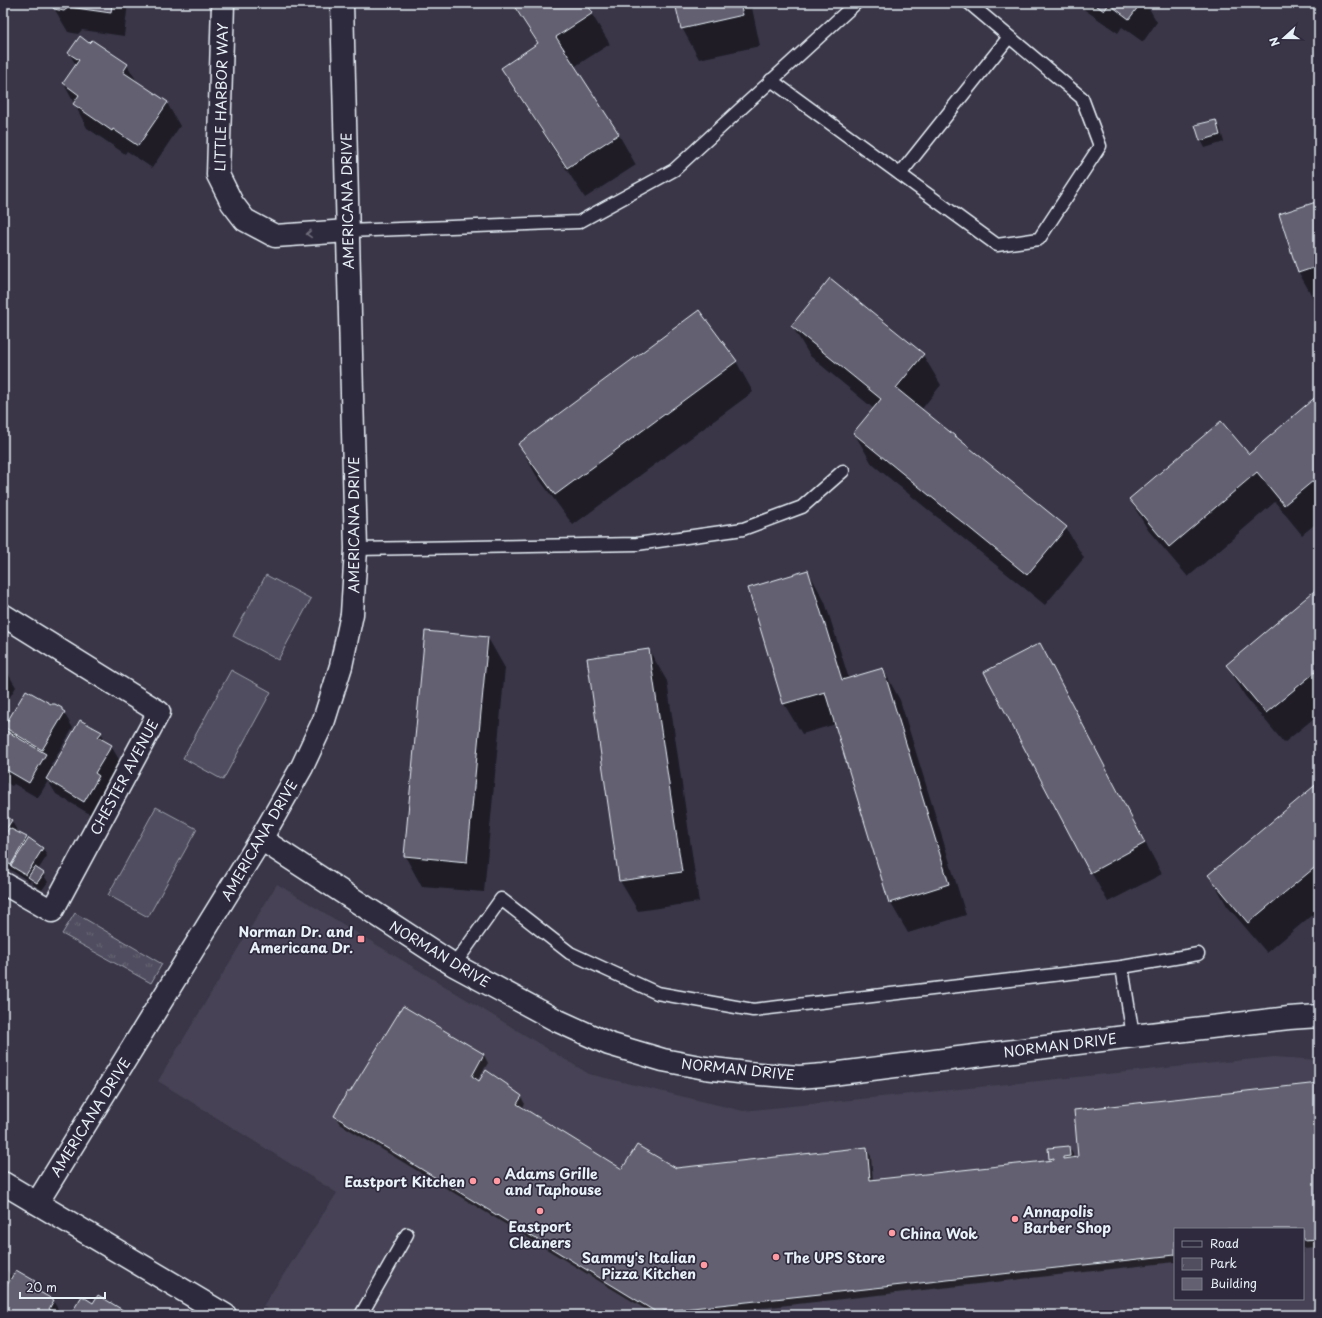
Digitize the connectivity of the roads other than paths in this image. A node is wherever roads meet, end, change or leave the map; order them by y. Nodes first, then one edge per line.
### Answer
1 (222, 3) edge
2 (342, 3) edge
3 (856, 3) edge
4 (968, 3) edge
5 (1009, 37) junction
6 (771, 80) junction
7 (900, 174) junction
8 (348, 231) junction
9 (843, 471) dead end
10 (356, 549) junction
11 (3, 615) edge
12 (261, 839) junction
13 (3, 883) edge
14 (1198, 954) dead end
15 (454, 965) junction
16 (1122, 967) junction
17 (1319, 1016) edge
18 (1133, 1036) junction
19 (3, 1183) edge
20 (37, 1203) junction
21 (407, 1234) dead end
22 (225, 1315) edge
23 (362, 1315) edge

8 -> 1 street, LITTLE HARBOR WAY
2 - 8 street, AMERICANA DRIVE
3 - 6 lane
4 - 5 lane
5 - 7 lane
5 - 7 lane
6 - 7 lane
6 - 8 lane
8 - 10 street, AMERICANA DRIVE
9 - 10 lane
10 - 12 street, AMERICANA DRIVE
11 - 13 street, CHESTER AVENUE
12 - 15 street, NORMAN DRIVE
12 - 20 street, AMERICANA DRIVE
14 - 16 lane
15 - 16 lane
15 - 18 street, NORMAN DRIVE
16 - 18 lane
17 - 18 street, NORMAN DRIVE
19 - 20 street
20 - 22 street
21 - 23 lane

